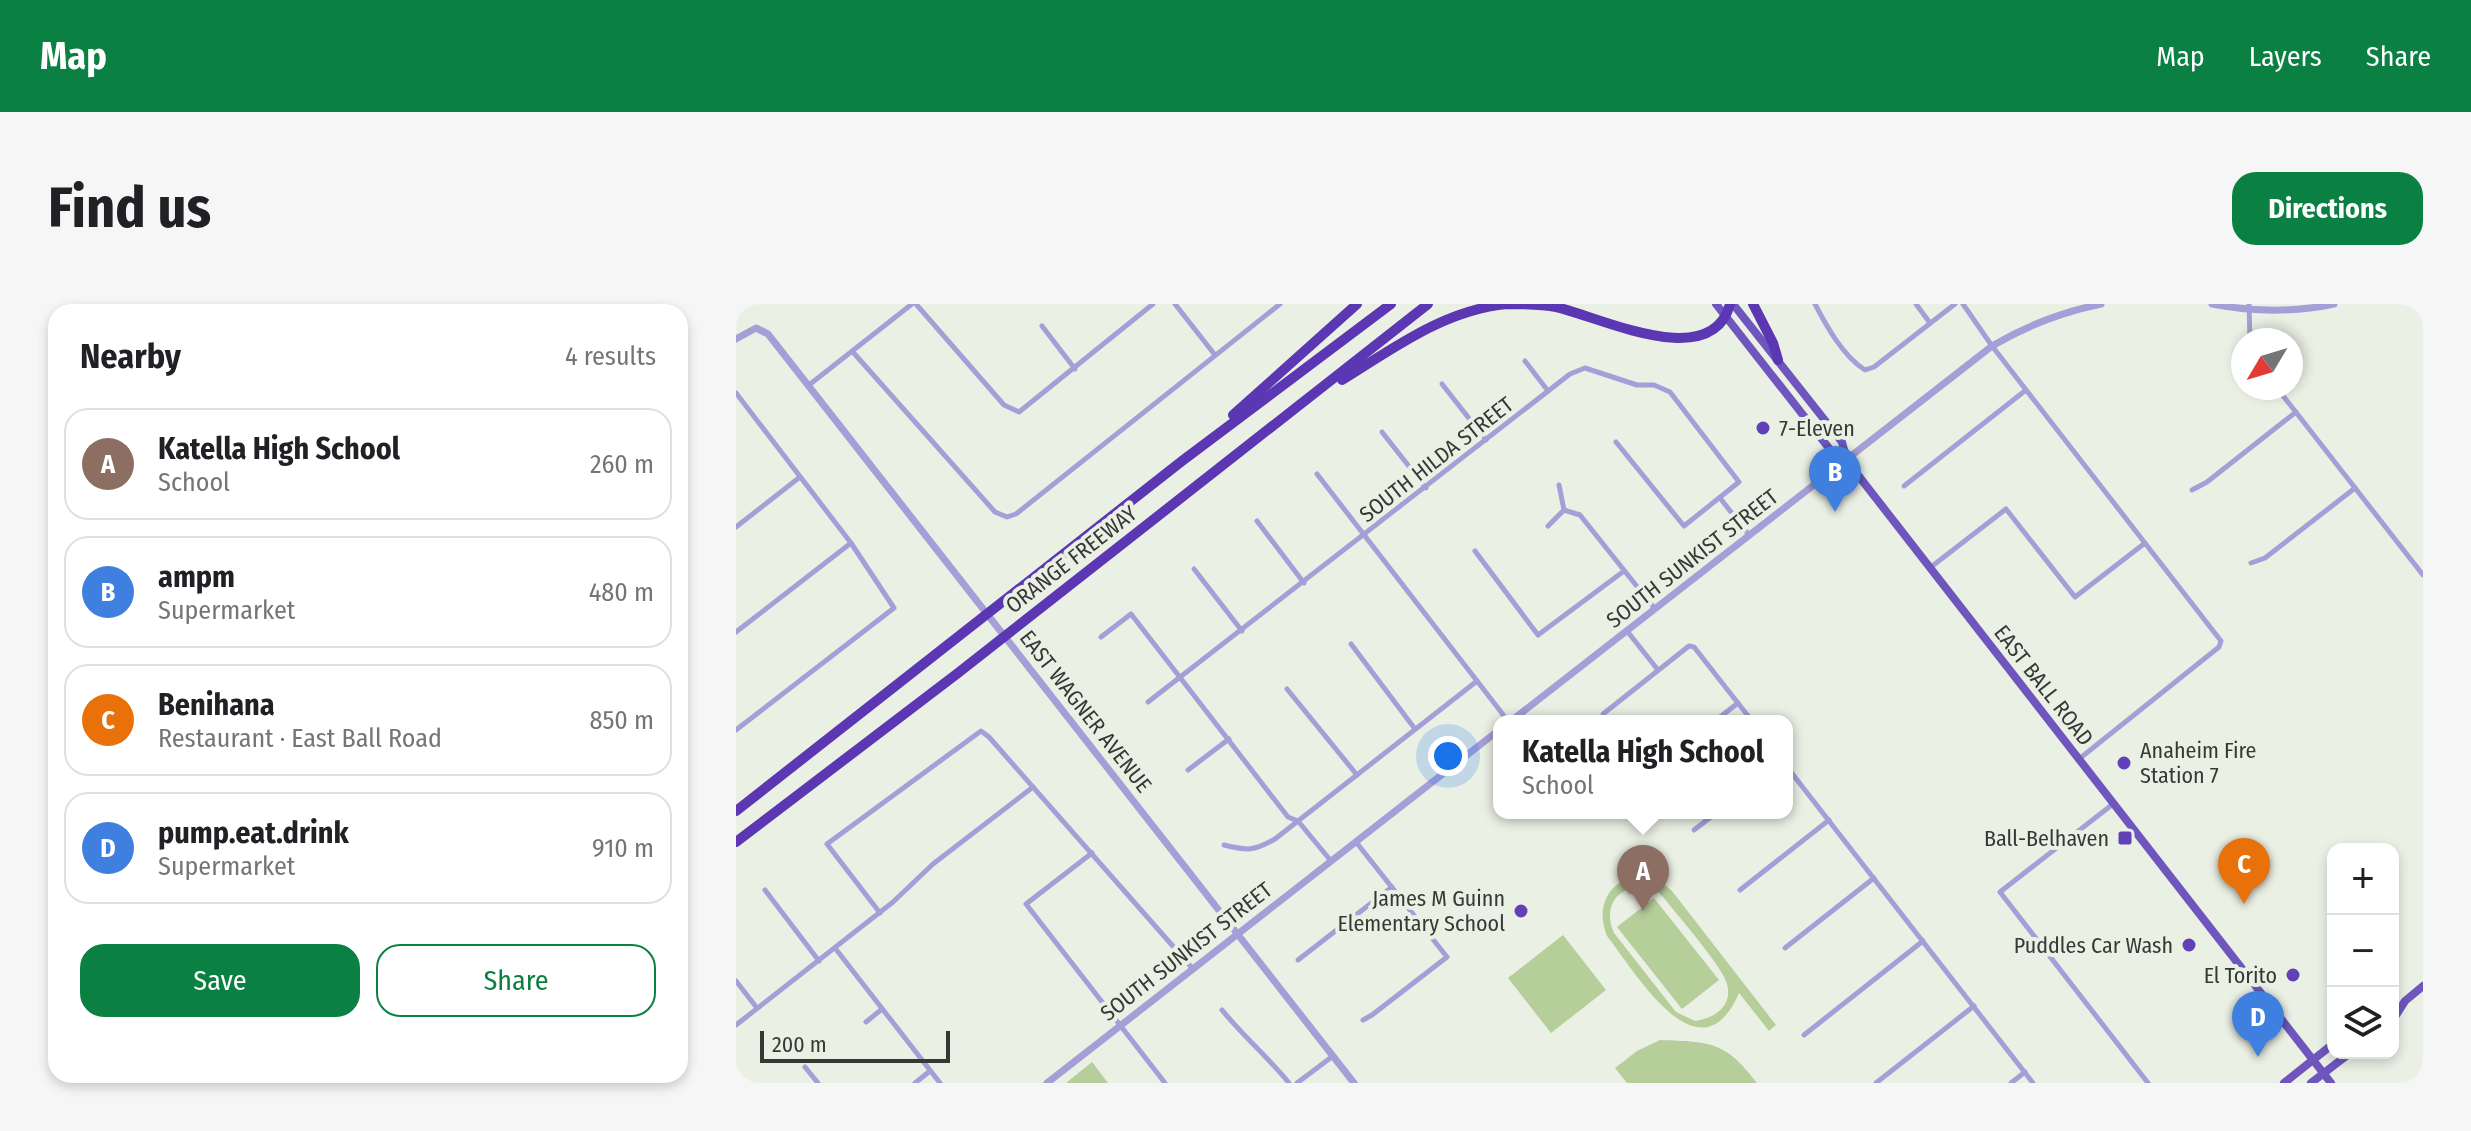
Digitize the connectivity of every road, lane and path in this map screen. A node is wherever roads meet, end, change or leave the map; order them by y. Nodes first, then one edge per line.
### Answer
1 (914, 304) edge
2 (1153, 304) edge
3 (1175, 304) edge
4 (1357, 304) edge
5 (1391, 304) edge
6 (1428, 304) edge
7 (1716, 304) edge
8 (1732, 304) edge
9 (1753, 304) edge
10 (1815, 304) edge
11 (1916, 304) edge
12 (1955, 304) edge
13 (1963, 304) edge
14 (2101, 304) edge
15 (2212, 304) edge
16 (2334, 304) edge
17 (1276, 305) edge
18 (2249, 307) edge
19 (1727, 317) junction
20 (1930, 323) junction
21 (1042, 326) dead end
22 (2250, 328) edge
23 (736, 339) edge
24 (1992, 346) junction
25 (852, 351) junction
26 (1215, 355) junction
27 (1778, 360) junction
28 (1525, 361) dead end
29 (1075, 369) junction
30 (1442, 384) dead end
31 (809, 385) junction
32 (2026, 390) junction
33 (1548, 391) junction
34 (736, 393) edge
35 (2286, 400) edge
36 (1303, 404) junction
37 (2296, 412) junction
38 (1382, 432) dead end
39 (1486, 440) junction
40 (1616, 442) dead end
41 (1182, 461) junction
42 (1847, 461) junction
43 (1317, 474) dead end
44 (800, 477) junction
45 (1559, 485) dead end
46 (1904, 486) dead end
47 (1426, 488) junction
48 (2355, 488) junction
49 (2192, 490) dead end
50 (1720, 498) junction
51 (1564, 510) junction
52 (1257, 521) dead end
53 (1548, 526) dead end
54 (736, 527) edge
55 (1364, 535) junction
56 (1750, 536) junction
57 (851, 543) junction
58 (2145, 543) junction
59 (1475, 551) dead end
60 (2251, 563) dead end
61 (1930, 568) junction
62 (1194, 569) dead end
63 (1624, 571) junction
64 (2423, 575) edge
65 (1304, 583) junction
66 (1655, 609) junction
67 (1242, 631) junction
68 (1627, 631) junction
69 (736, 632) edge
70 (1101, 637) dead end
71 (1351, 644) dead end
72 (1658, 670) junction
73 (1182, 677) junction
74 (1477, 681) junction
75 (1287, 689) dead end
76 (1148, 702) dead end
77 (1738, 703) junction
78 (1603, 714) dead end
79 (1504, 715) edge
80 (1517, 715) edge
81 (1723, 715) edge
82 (1747, 715) edge
83 (1415, 729) junction
84 (736, 730) edge
85 (1493, 735) edge
86 (1229, 739) junction
87 (2079, 759) junction
88 (1188, 770) dead end
89 (1357, 775) junction
90 (1793, 775) edge
91 (1033, 787) junction
92 (2113, 804) junction
93 (736, 811) edge
94 (1708, 819) edge
95 (1829, 820) junction
96 (1298, 821) junction
97 (1694, 830) dead end
98 (736, 842) edge
99 (1356, 842) junction
100 (1224, 845) dead end
101 (1092, 853) junction
102 (1331, 861) junction
103 (1874, 878) junction
104 (1392, 887) junction
105 (765, 890) dead end
106 (1740, 890) dead end
107 (880, 913) junction
108 (1237, 934) junction
109 (1923, 941) junction
110 (835, 948) junction
111 (1785, 948) dead end
112 (1298, 960) dead end
113 (819, 961) junction
114 (1193, 969) junction
115 (736, 981) edge
116 (2423, 986) edge
117 (2405, 1001) junction
118 (2399, 1002) edge
119 (1974, 1006) junction
120 (757, 1008) junction
121 (882, 1009) junction
122 (1222, 1010) dead end
123 (2399, 1010) edge
124 (1363, 1020) dead end
125 (866, 1022) dead end
126 (736, 1025) edge
127 (1121, 1026) junction
128 (1804, 1035) dead end
129 (2327, 1049) edge
130 (1333, 1056) junction
131 (2342, 1059) edge
132 (2313, 1060) junction
133 (805, 1067) dead end
134 (930, 1071) junction
135 (2025, 1072) junction
136 (2324, 1073) junction
137 (818, 1083) edge
138 (915, 1083) edge
139 (940, 1083) edge
140 (1047, 1083) edge
141 (1165, 1083) edge
142 (1289, 1083) edge
143 (1297, 1083) edge
144 (1354, 1083) edge
145 (1876, 1083) edge
146 (2011, 1083) edge
147 (2033, 1083) edge
148 (2148, 1083) edge
149 (2284, 1083) edge
150 (2311, 1083) edge
151 (2331, 1083) edge

1 - 25 street
1 - 29 street
2 - 29 street
3 - 26 street
4 - 41 highway
5 - 41 highway, ORANGE FREEWAY
6 - 36 highway, ORANGE FREEWAY
7 - 19 main road, EAST BALL ROAD
8 - 19 highway
8 - 27 main road, EAST BALL ROAD
9 - 27 highway
10 - 20 street
11 - 20 street
12 - 20 street
13 - 24 street
14 - 24 street, SOUTH SUNKIST STREET
15 - 18 street
16 - 18 street
17 - 26 street
18 - 22 street
19 - 36 highway
19 - 42 main road, EAST BALL ROAD
21 - 29 street
23 - 31 street, EAST WAGNER AVENUE
24 - 32 street
24 - 42 street, SOUTH SUNKIST STREET
25 - 26 street
25 - 31 street
27 - 42 main road, EAST BALL ROAD
28 - 33 street
30 - 39 street
31 - 108 street, EAST WAGNER AVENUE
32 - 46 street
32 - 58 street
33 - 39 street, SOUTH HILDA STREET
33 - 50 street, SOUTH HILDA STREET
34 - 44 street
35 - 37 street
36 - 98 highway, ORANGE FREEWAY
37 - 48 street
37 - 49 street
38 - 47 street
39 - 47 street, SOUTH HILDA STREET
40 - 50 street
41 - 93 highway, ORANGE FREEWAY
42 - 56 street, SOUTH SUNKIST STREET
42 - 61 main road, EAST BALL ROAD
43 - 55 street
44 - 54 street
44 - 57 street
45 - 51 street
47 - 55 street, SOUTH HILDA STREET
48 - 60 street
48 - 64 street
50 - 56 street
51 - 53 street
51 - 63 street
52 - 65 street
55 - 65 street, SOUTH HILDA STREET
55 - 74 street
56 - 66 street, SOUTH SUNKIST STREET
57 - 69 street
57 - 84 street
58 - 61 street
58 - 87 street
59 - 63 street
61 - 87 main road, EAST BALL ROAD
62 - 67 street
63 - 66 street
65 - 67 street, SOUTH HILDA STREET
66 - 68 street, SOUTH SUNKIST STREET
67 - 73 street, SOUTH HILDA STREET
68 - 72 street
68 - 80 street, SOUTH SUNKIST STREET
70 - 73 street
71 - 83 street
72 - 77 street
72 - 78 street
73 - 76 street, SOUTH HILDA STREET
73 - 86 street
74 - 79 street
74 - 83 street
75 - 89 street
77 - 81 street
77 - 82 street
83 - 89 street
85 - 99 street, SOUTH SUNKIST STREET
86 - 88 street
86 - 96 street
87 - 92 main road, EAST BALL ROAD
89 - 96 street
90 - 95 street
91 - 101 street
91 - 107 street
91 - 107 street
92 - 132 main road, EAST BALL ROAD
92 - 148 street
94 - 97 street
95 - 103 street
95 - 106 street
96 - 100 street
96 - 102 street
99 - 102 street, SOUTH SUNKIST STREET
99 - 104 street
101 - 114 street
101 - 127 street
102 - 108 street, SOUTH SUNKIST STREET
103 - 109 street
103 - 111 street
104 - 112 street
104 - 124 street
105 - 113 street
107 - 110 street
108 - 114 street, SOUTH SUNKIST STREET
108 - 130 street, EAST WAGNER AVENUE
109 - 119 street
109 - 128 street
110 - 113 street
110 - 121 street
113 - 120 street
114 - 127 street, SOUTH SUNKIST STREET
115 - 120 street
116 - 117 main road
117 - 118 main road
117 - 123 main road
119 - 135 street
119 - 145 street
120 - 126 street
121 - 125 street
121 - 134 street
122 - 142 street
127 - 140 street, SOUTH SUNKIST STREET
127 - 141 street
129 - 132 main road
130 - 143 street
130 - 144 street, EAST WAGNER AVENUE
131 - 136 main road
132 - 136 main road, EAST BALL ROAD
132 - 149 main road
133 - 137 street
134 - 138 street
134 - 139 street
135 - 146 street
135 - 147 street
136 - 150 main road
136 - 151 main road, EAST BALL ROAD

